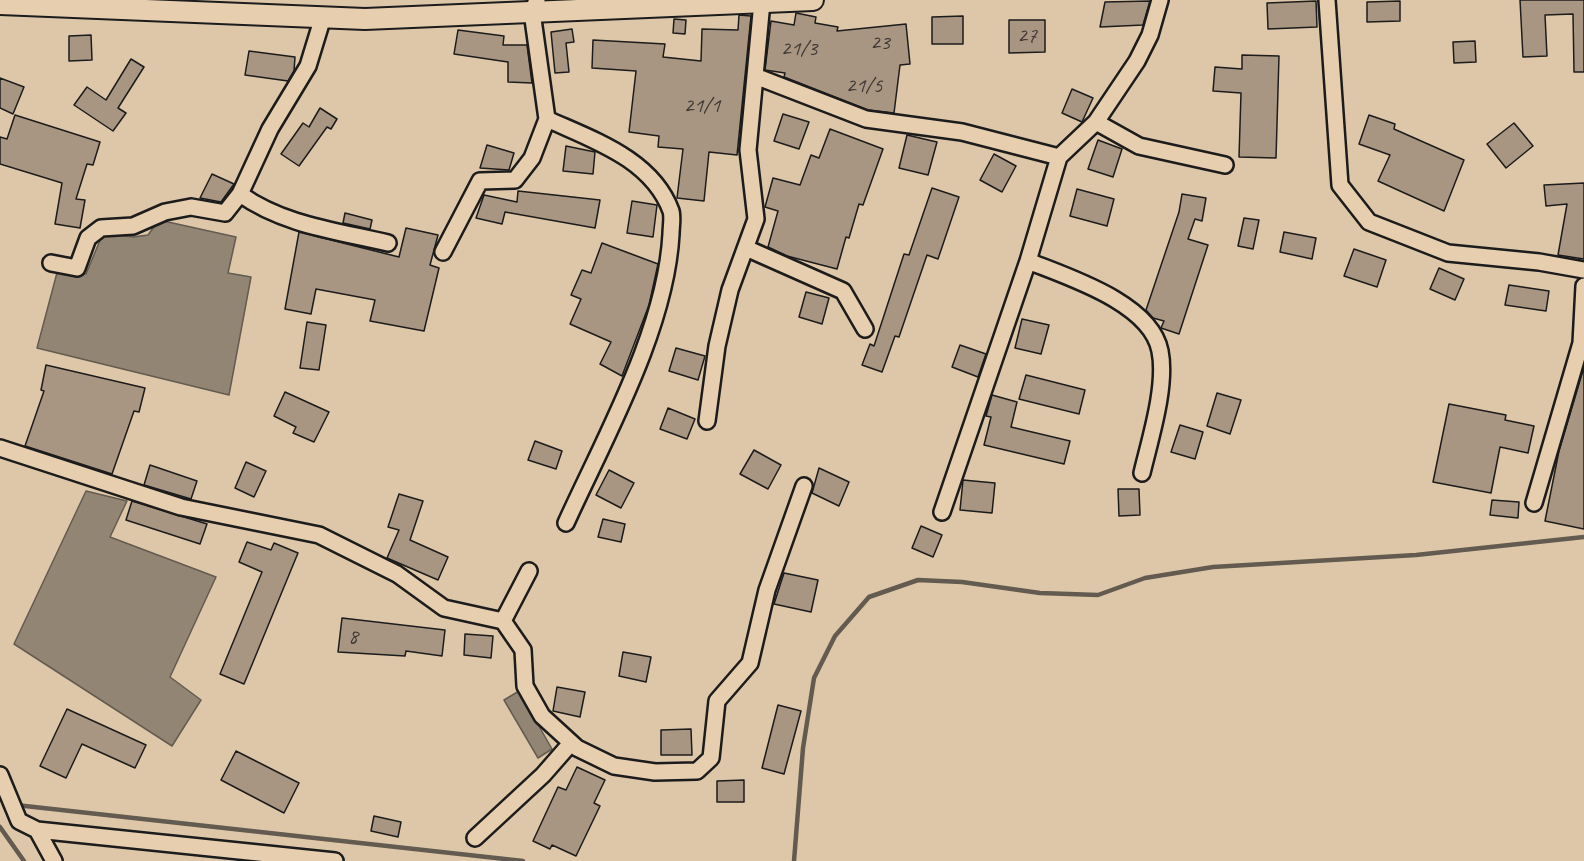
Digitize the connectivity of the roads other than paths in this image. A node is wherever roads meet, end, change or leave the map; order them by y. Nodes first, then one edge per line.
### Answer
1 (813, 0) edge
2 (1160, 0) edge
3 (1327, 0) edge
4 (762, 2) junction
5 (0, 4) edge
6 (534, 6) edge
7 (323, 17) junction
8 (755, 76) junction
9 (547, 119) junction
10 (1096, 122) junction
11 (1059, 158) junction
12 (1225, 165) dead end
13 (240, 194) junction
14 (388, 243) dead end
15 (746, 248) junction
16 (443, 252) dead end
17 (1028, 261) junction
18 (51, 263) dead end
19 (1584, 270) edge
20 (1584, 286) edge
21 (865, 329) dead end
22 (707, 421) dead end
23 (0, 448) edge
24 (1142, 473) dead end
25 (804, 486) dead end
26 (1534, 503) dead end
27 (942, 512) dead end
28 (566, 523) dead end
29 (530, 572) dead end
30 (503, 621) junction
31 (572, 743) junction
32 (0, 775) edge
33 (37, 830) junction
34 (475, 838) dead end
35 (54, 861) edge
36 (336, 861) edge

1 - 4 main road
2 - 10 street
3 - 19 street
4 - 6 main road
4 - 8 street
5 - 7 main road
6 - 7 main road
6 - 9 street
7 - 13 street
8 - 11 street
8 - 15 street
9 - 16 street
9 - 28 street
10 - 11 street
10 - 12 street
11 - 17 street
13 - 14 street
13 - 18 street
15 - 21 street
15 - 22 street
17 - 24 street
17 - 27 street
20 - 26 street
23 - 30 street
25 - 31 street
29 - 30 street
30 - 31 street
31 - 34 street
32 - 33 street
33 - 35 street
33 - 36 street

